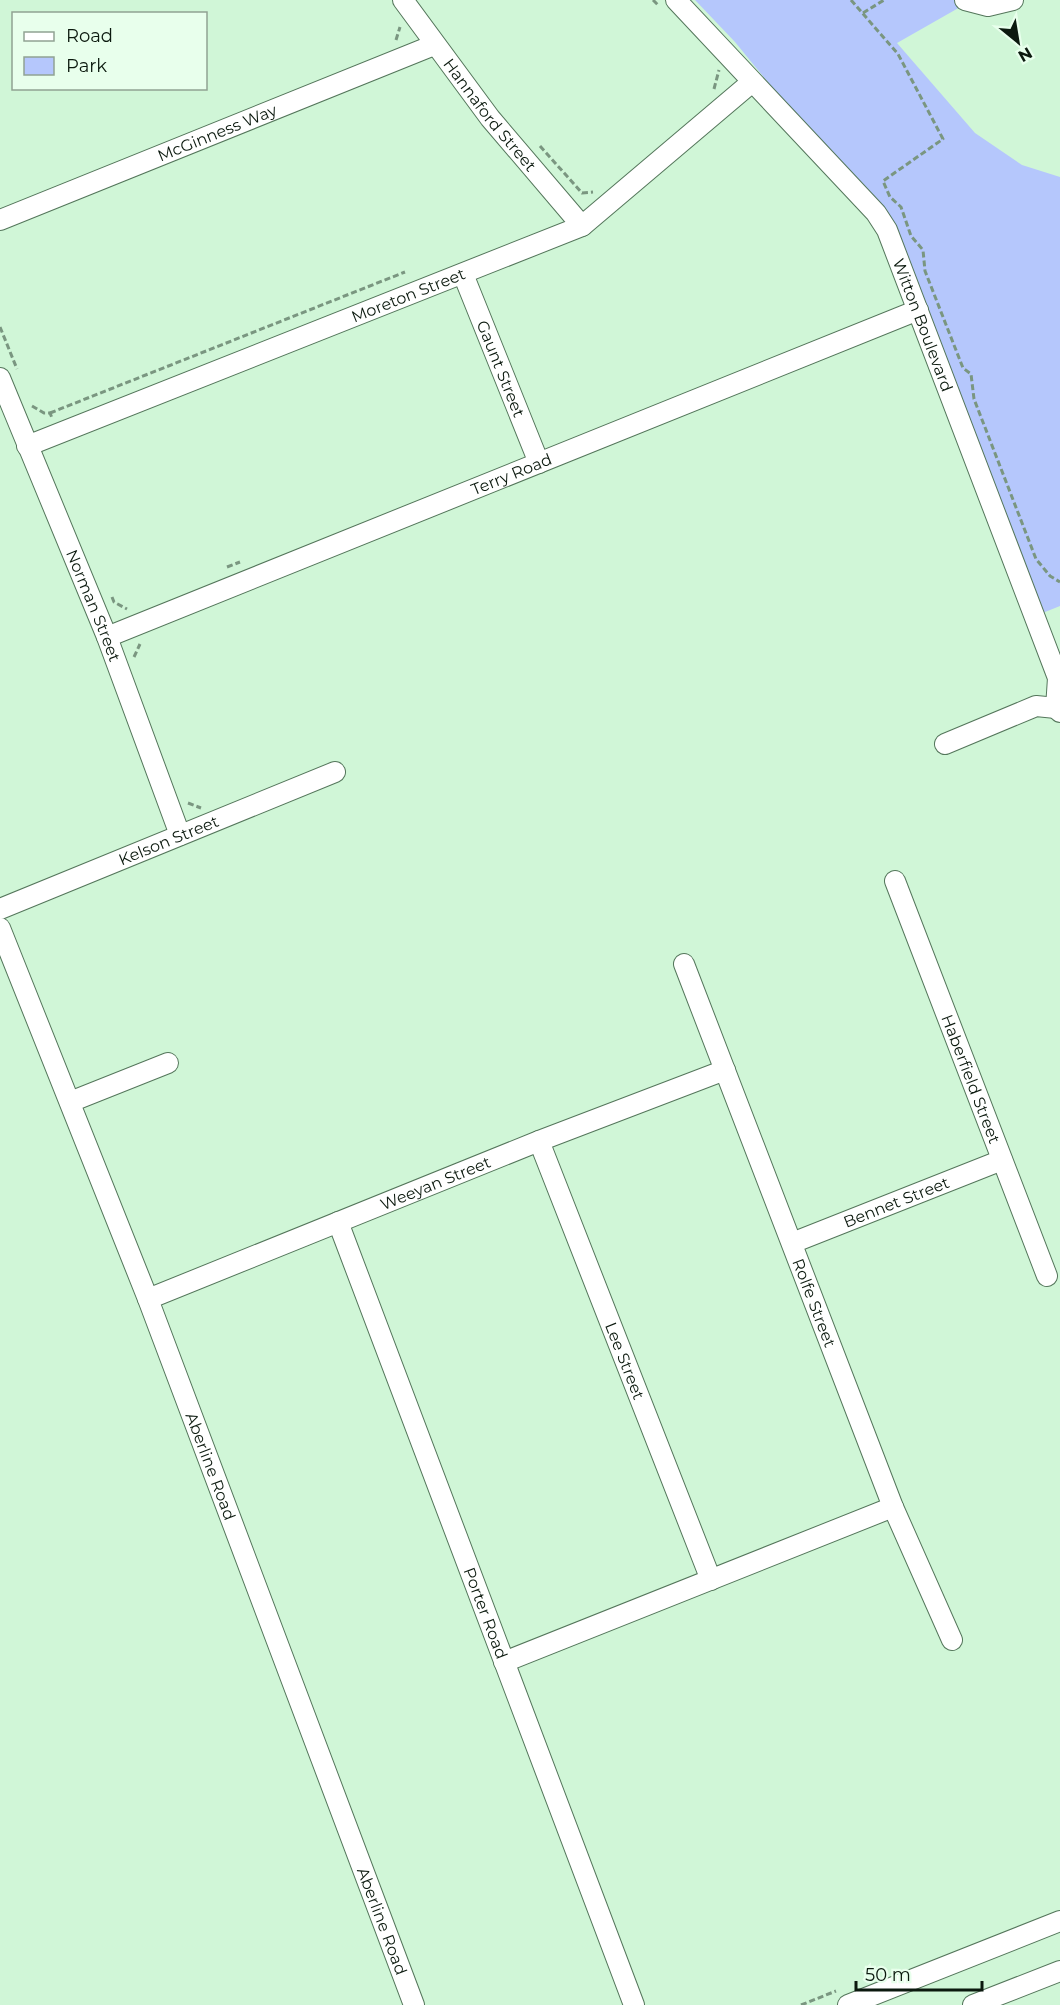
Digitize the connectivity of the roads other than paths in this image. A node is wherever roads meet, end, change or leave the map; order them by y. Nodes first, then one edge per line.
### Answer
1 (403, 0) edge
2 (965, 0) edge
3 (1013, 0) edge
4 (668, 4) edge
5 (434, 45) junction
6 (752, 82) junction
7 (0, 220) edge
8 (582, 226) junction
9 (463, 274) junction
10 (918, 310) junction
11 (0, 378) edge
12 (27, 446) junction
13 (539, 463) junction
14 (106, 637) junction
15 (1058, 710) edge
16 (945, 744) dead end
17 (334, 772) dead end
18 (180, 835) junction
19 (895, 880) dead end
20 (0, 909) edge
21 (0, 928) edge
22 (684, 964) dead end
23 (168, 1063) dead end
24 (725, 1070) junction
25 (70, 1102) junction
26 (539, 1141) junction
27 (1002, 1160) junction
28 (338, 1222) junction
29 (792, 1243) junction
30 (1047, 1276) dead end
31 (148, 1299) junction
32 (893, 1507) junction
33 (711, 1580) junction
34 (952, 1640) dead end
35 (504, 1662) junction
36 (1060, 1921) edge
37 (1060, 1971) edge
38 (414, 2005) edge
39 (633, 2005) edge
40 (848, 2005) edge
41 (973, 2005) edge

1 - 5 street, Hannaford Street
2 - 3 street
4 - 6 street, Witton Boulevard
5 - 7 street, McGinness Way
5 - 8 street, Hannaford Street
6 - 8 street, Moreton Street
6 - 10 street, Witton Boulevard
8 - 9 street, Moreton Street
9 - 12 street, Moreton Street
9 - 13 street, Gaunt Street
10 - 13 street, Terry Road
10 - 15 street, Witton Boulevard
11 - 12 street, Norman Street
12 - 14 street, Norman Street
13 - 14 street, Terry Road
14 - 18 street, Norman Street
15 - 16 street
17 - 18 street, Kelson Street
18 - 20 street, Kelson Street
19 - 27 street, Haberfield Street
21 - 25 street, Aberline Road
22 - 24 street, Rolfe Street
23 - 25 street
24 - 26 street, Weeyan Street
24 - 29 street, Rolfe Street
25 - 31 street, Aberline Road
26 - 28 street, Weeyan Street
26 - 33 street, Lee Street
27 - 29 street, Bennet Street
27 - 30 street, Haberfield Street
28 - 31 street, Weeyan Street
28 - 35 street, Porter Road
29 - 32 street, Rolfe Street
31 - 38 street, Aberline Road
32 - 33 street
32 - 34 street, Rolfe Street
33 - 35 street
35 - 39 street, Porter Road
36 - 40 street
37 - 41 street

